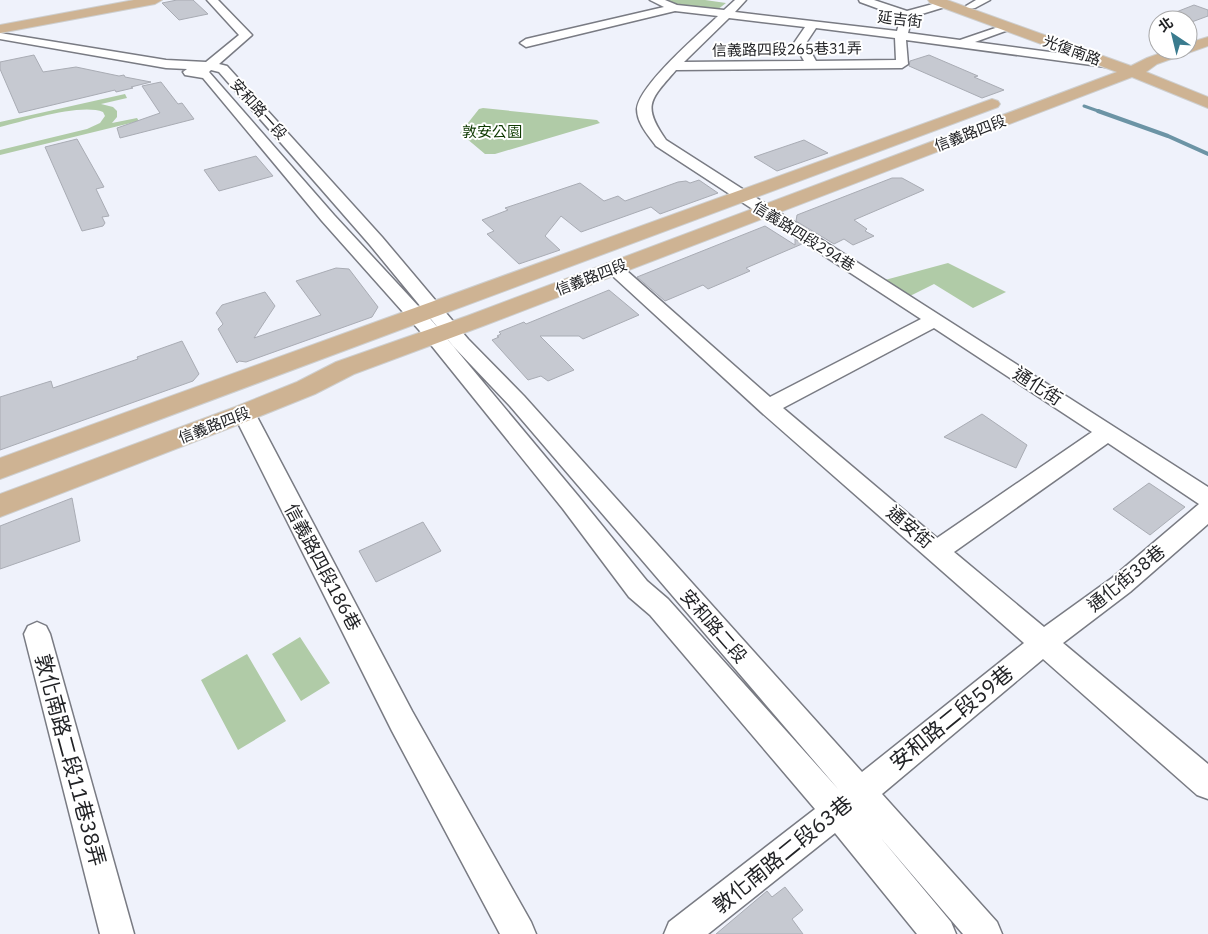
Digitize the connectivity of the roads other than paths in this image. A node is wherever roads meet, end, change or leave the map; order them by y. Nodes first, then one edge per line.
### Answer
1 (92, 0) edge
2 (122, 0) edge
3 (155, 0) edge
4 (212, 0) edge
5 (655, 0) edge
6 (741, 0) edge
7 (864, 0) edge
8 (985, 0) edge
9 (944, 1) edge
10 (971, 6) junction
11 (675, 8) junction
12 (728, 14) junction
13 (907, 15) junction
14 (0, 17) edge
15 (0, 23) edge
16 (812, 24) junction
17 (1007, 27) junction
18 (0, 29) edge
19 (0, 36) edge
20 (902, 36) junction
21 (526, 43) dead end
22 (963, 43) junction
23 (0, 44) edge
24 (1148, 51) edge
25 (1155, 60) edge
26 (1111, 61) junction
27 (1135, 61) junction
28 (812, 65) junction
29 (673, 66) junction
30 (205, 69) junction
31 (1078, 73) dead end
32 (1208, 93) edge
33 (1006, 99) dead end
34 (1208, 103) edge
35 (742, 196) junction
36 (764, 210) junction
37 (613, 268) junction
38 (866, 275) joint
39 (935, 320) junction
40 (434, 323) junction
41 (768, 406) junction
42 (244, 414) junction
43 (1108, 432) junction
44 (0, 469) edge
45 (1208, 499) edge
46 (0, 506) edge
47 (1208, 510) edge
48 (938, 550) junction
49 (37, 634) dead end
50 (1043, 643) junction
51 (1208, 784) edge
52 (848, 801) junction
53 (118, 934) edge
54 (519, 934) edge
55 (680, 934) edge
56 (939, 934) edge
57 (985, 934) edge

1 - 14 main road
2 - 15 main road
3 - 18 main road
4 - 30 street
5 - 11 street, 延吉街
6 - 12 street, 信義路四段294巷
7 - 13 street
8 - 10 street
9 - 10 main road, 光復南路
9 - 13 street
9 - 17 main road, 光復南路
10 - 26 main road, 光復南路
11 - 12 street, 延吉街
11 - 21 street
12 - 16 street, 延吉街
12 - 29 street, 信義路四段294巷
13 - 20 street
16 - 20 street, 延吉街
16 - 28 street
17 - 22 street, 延吉街
17 - 26 main road, 光復南路
19 - 30 street, 安和路一段
20 - 22 street, 延吉街
20 - 28 street, 信義路四段265巷31弄
22 - 26 street, 延吉街
23 - 30 street, 安和路一段
24 - 27 main road, 信義路四段
25 - 27 main road, 信義路四段
26 - 27 main road, 光復南路
26 - 31 main road
27 - 32 main road, 光復南路
27 - 34 main road, 光復南路
27 - 36 main road, 信義路四段
28 - 29 street, 信義路四段265巷31弄
29 - 35 street, 信義路四段294巷
30 - 40 street, 安和路一段
33 - 35 main road, 信義路四段
35 - 36 street, 信義路四段294巷
35 - 40 main road, 信義路四段
36 - 37 main road, 信義路四段
36 - 38 street, 信義路四段294巷
37 - 40 main road, 信義路四段
37 - 41 street, 通安街
38 - 39 street, 通化街
39 - 41 street
39 - 43 street, 通化街
40 - 42 main road, 信義路四段
40 - 44 main road, 信義路四段
40 - 52 street, 安和路二段
41 - 48 street, 通安街
42 - 46 main road, 信義路四段
42 - 54 street, 信義路四段186巷
43 - 45 street, 通化街
43 - 48 street
47 - 50 street, 通化街38巷
48 - 50 street, 通安街
49 - 53 street, 敦化南路二段11巷38弄
50 - 51 street, 通安街
50 - 52 street, 安和路二段59巷
52 - 55 street, 敦化南路二段63巷
52 - 56 street, 安和路二段
52 - 57 street, 安和路二段

